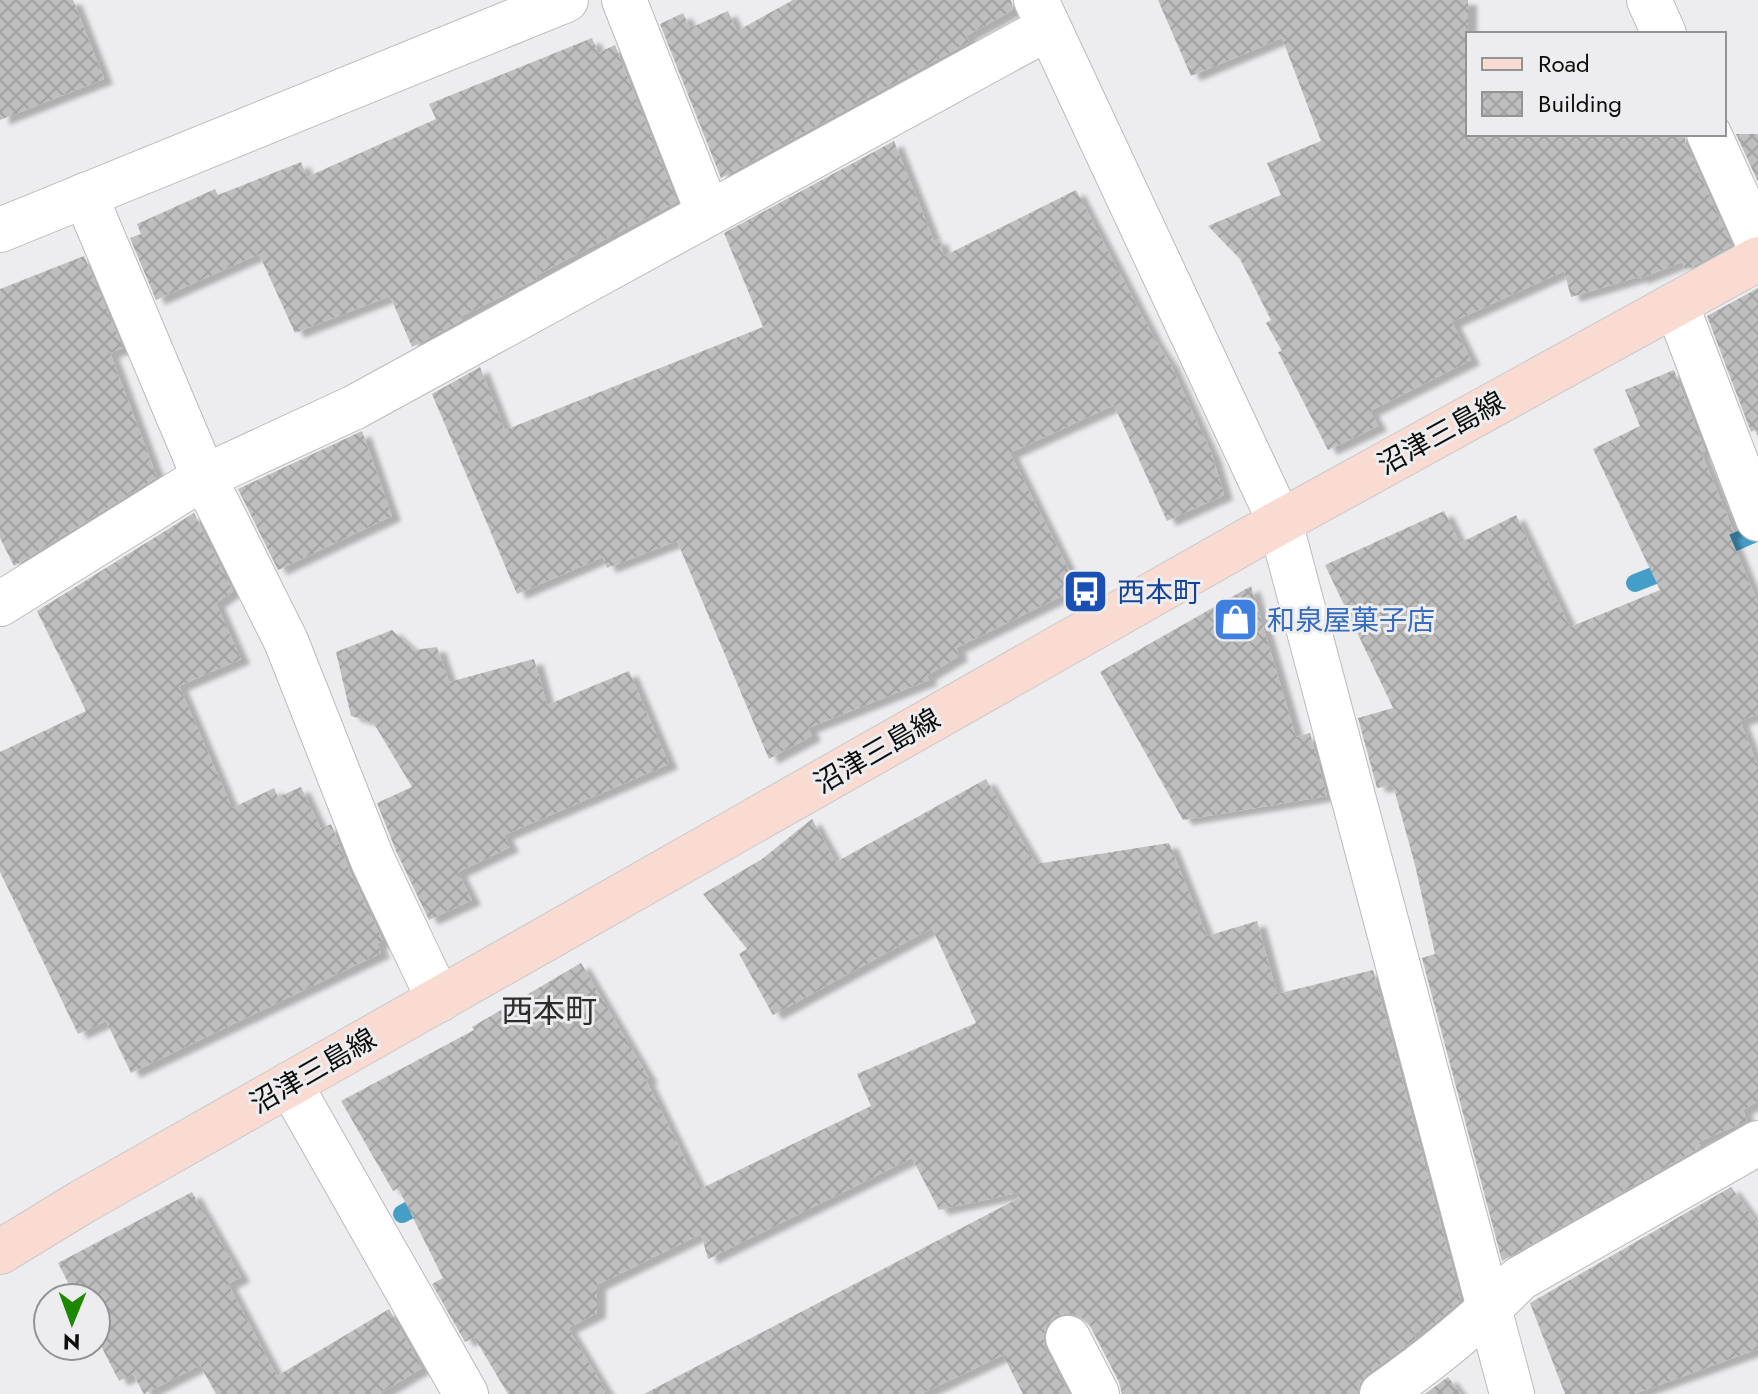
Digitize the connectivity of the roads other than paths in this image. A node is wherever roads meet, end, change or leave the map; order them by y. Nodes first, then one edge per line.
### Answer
1 (566, 0) edge
2 (624, 0) edge
3 (1649, 0) edge
4 (1042, 14) edge
5 (1663, 32) edge
6 (1710, 136) edge
7 (85, 195) junction
8 (708, 213) junction
9 (0, 230) edge
10 (1758, 243) edge
11 (1758, 259) edge
12 (1676, 304) junction
13 (204, 477) junction
14 (1758, 518) edge
15 (1280, 522) junction
16 (0, 604) edge
17 (439, 1000) junction
18 (290, 1084) junction
19 (1758, 1143) edge
20 (0, 1252) edge
21 (1489, 1310) junction
22 (1068, 1338) dead end
23 (466, 1394) edge
24 (1097, 1394) edge
25 (1382, 1394) edge
26 (1512, 1394) edge

1 - 7 street
2 - 8 street
3 - 5 street
4 - 8 street
4 - 15 street
6 - 10 street
7 - 9 street
7 - 13 street
8 - 13 street
11 - 12 main road, 沼津三島線
12 - 14 street
12 - 15 main road, 沼津三島線
13 - 16 street
13 - 17 street
15 - 17 main road, 沼津三島線
15 - 21 street
17 - 18 main road, 沼津三島線
18 - 20 main road, 沼津三島線
18 - 23 street
19 - 21 street
21 - 25 street
21 - 26 street
22 - 24 street

